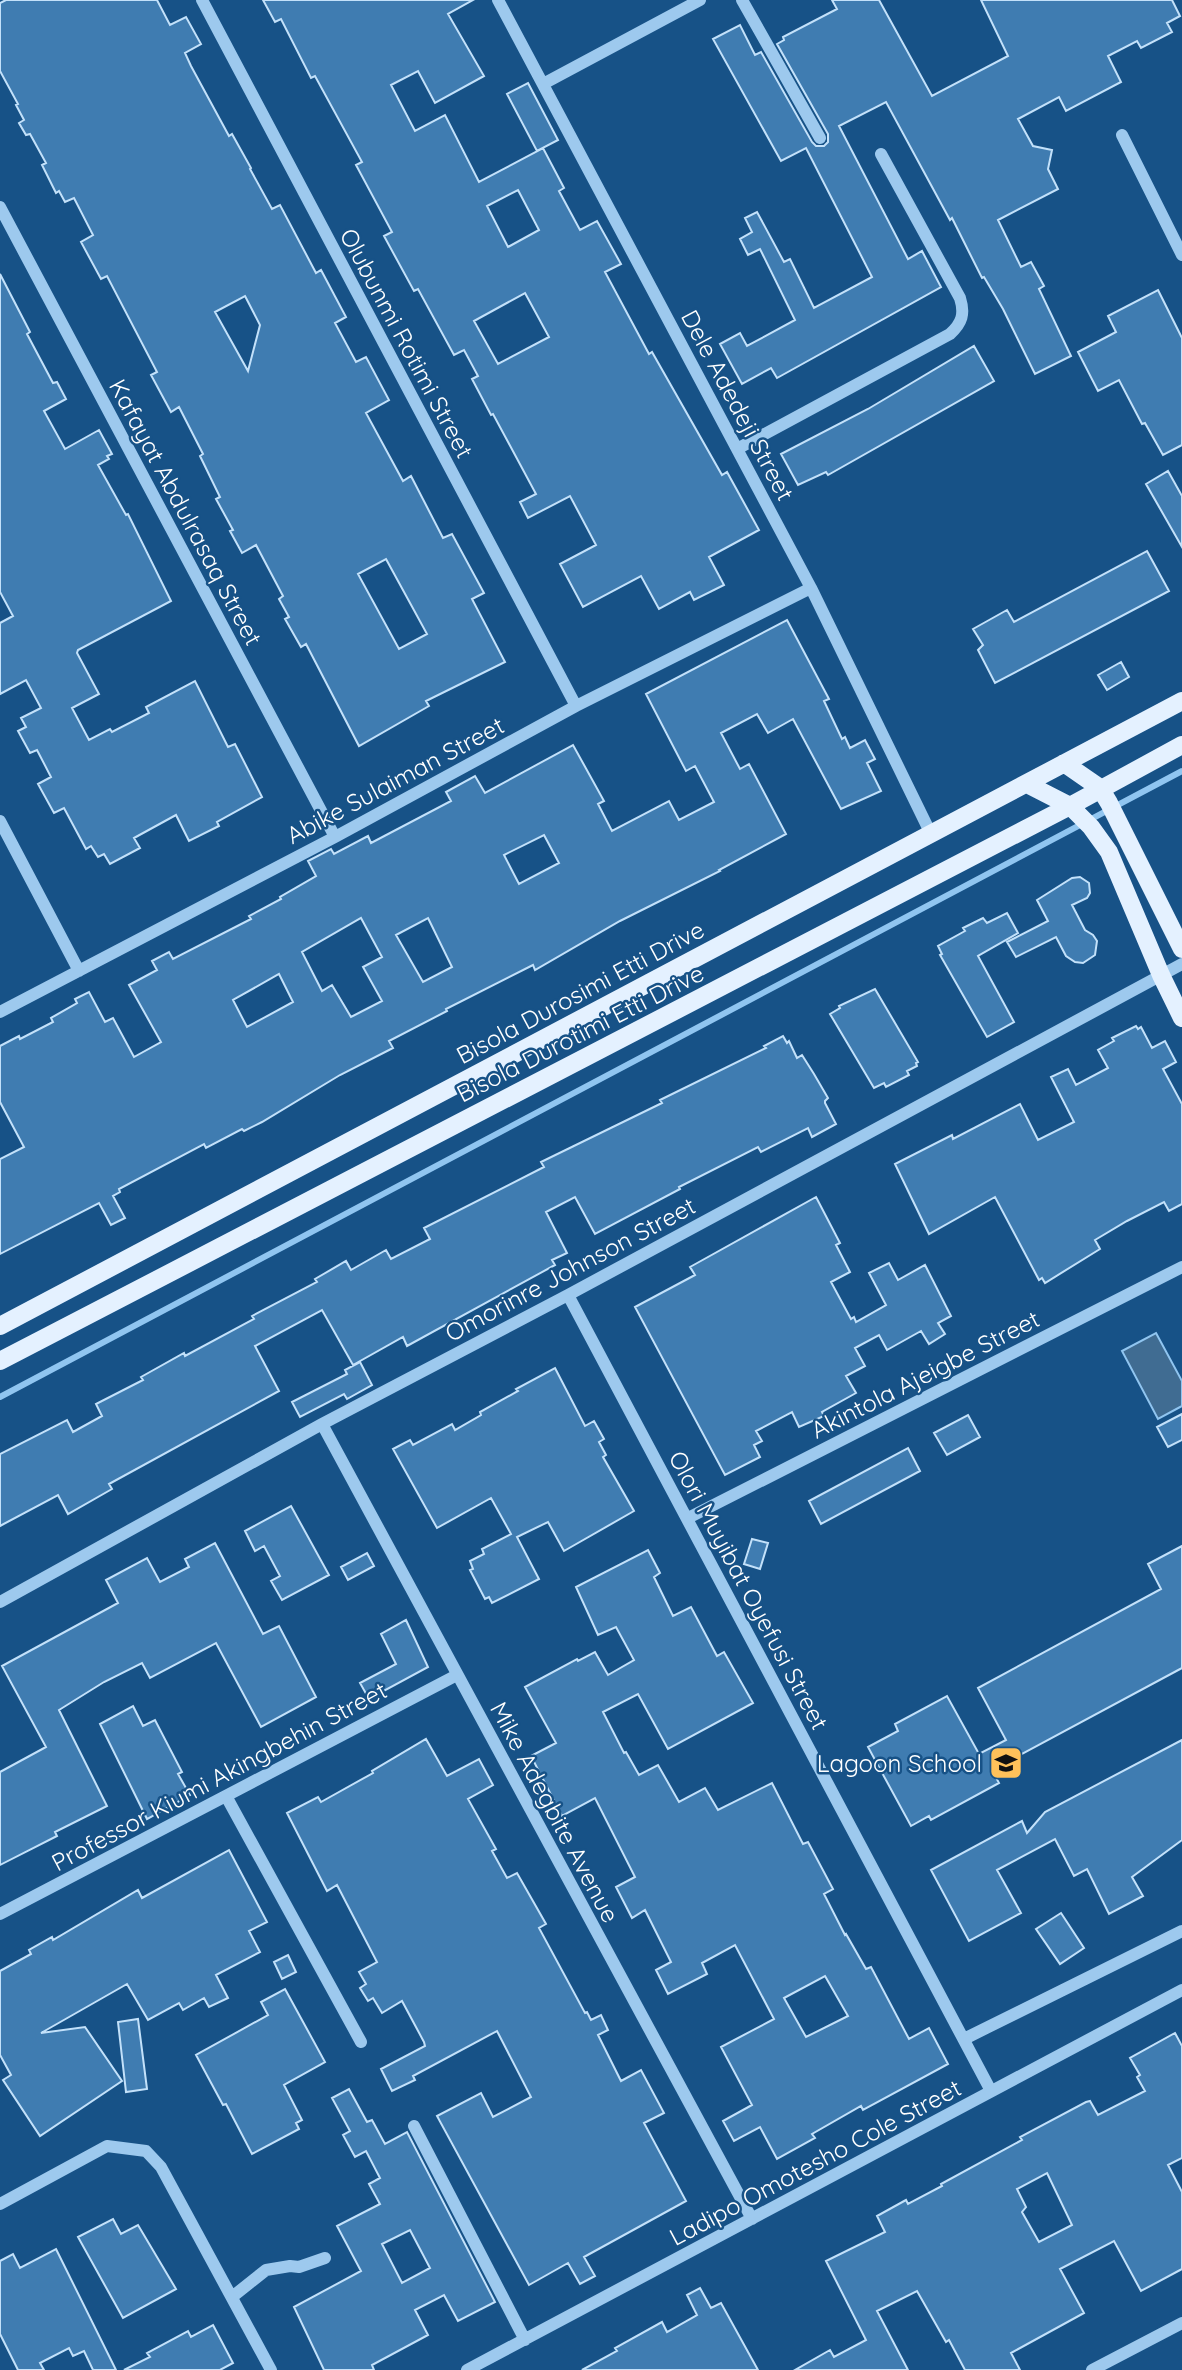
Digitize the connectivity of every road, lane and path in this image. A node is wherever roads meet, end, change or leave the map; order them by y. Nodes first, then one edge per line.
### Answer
1 (202, 0) edge
2 (498, 0) edge
3 (700, 0) edge
4 (742, 0) edge
5 (543, 84) junction
6 (1122, 135) dead end
7 (820, 138) dead end
8 (881, 154) dead end
9 (0, 207) edge
10 (1182, 255) edge
11 (737, 449) junction
12 (811, 588) junction
13 (1182, 701) edge
14 (576, 706) junction
15 (1182, 745) edge
16 (1064, 763) junction
17 (1027, 783) junction
18 (1108, 802) junction
19 (1080, 816) junction
20 (0, 821) edge
21 (931, 834) junction
22 (335, 837) junction
23 (1182, 949) edge
24 (1182, 964) edge
25 (79, 971) junction
26 (1161, 975) junction
27 (0, 1013) edge
28 (1182, 1018) edge
29 (1182, 1267) edge
30 (568, 1295) junction
31 (0, 1326) edge
32 (0, 1361) edge
33 (321, 1424) junction
34 (688, 1518) junction
35 (0, 1601) edge
36 (457, 1675) junction
37 (226, 1796) junction
38 (0, 1914) edge
39 (1182, 1931) edge
40 (1182, 1990) edge
41 (964, 2039) junction
42 (361, 2042) dead end
43 (992, 2091) junction
44 (414, 2126) dead end
45 (0, 2204) edge
46 (751, 2219) junction
47 (325, 2258) dead end
48 (232, 2297) junction
49 (1182, 2323) edge
50 (525, 2340) junction
51 (271, 2370) edge
52 (467, 2370) edge
53 (1092, 2370) edge

1 - 14 street, Olubunmi Rotimi Street
2 - 5 street, Dele Adedeji Street
3 - 5 street
4 - 7 street
5 - 11 street, Dele Adedeji Street
6 - 10 street
8 - 11 street
9 - 22 street, Kafayat Abdulrasaq Street
11 - 12 street, Dele Adedeji Street
12 - 14 street, Abike Sulaiman Street
12 - 21 street, Dele Adedeji Street
13 - 16 main road, Bisola Durosimi Etti Drive
14 - 22 street, Abike Sulaiman Street
15 - 18 main road, Bisola Durotimi Etti Drive
16 - 17 main road, Bisola Durosimi Etti Drive
16 - 18 main road
17 - 19 main road
17 - 21 main road, Bisola Durosimi Etti Drive
18 - 19 main road, Bisola Durotimi Etti Drive
18 - 23 main road
19 - 26 main road
19 - 32 main road, Bisola Durotimi Etti Drive
20 - 25 street
21 - 31 main road, Bisola Durosimi Etti Drive
22 - 25 street, Abike Sulaiman Street
24 - 26 street, Omorinre Johnson Street
25 - 27 street, Abike Sulaiman Street
26 - 28 main road
26 - 30 street, Omorinre Johnson Street
29 - 34 street, Akintola Ajeigbe Street
30 - 33 street, Omorinre Johnson Street
30 - 34 street, Olori Muyibat Oyefusi Street
33 - 35 street, Omorinre Johnson Street
33 - 36 street, Mike Adegbite Avenue
34 - 41 street, Olori Muyibat Oyefusi Street
36 - 37 street, Professor Kiumi Akingbehin Street
36 - 46 street, Mike Adegbite Avenue
37 - 38 street, Professor Kiumi Akingbehin Street
37 - 42 street
39 - 41 street
40 - 43 street, Ladipo Omotesho Cole Street
41 - 43 street, Olori Muyibat Oyefusi Street
43 - 46 street, Ladipo Omotesho Cole Street
44 - 50 street
45 - 48 street
46 - 50 street, Ladipo Omotesho Cole Street
47 - 48 street
48 - 51 street
49 - 53 street
50 - 52 street, Ladipo Omotesho Cole Street

